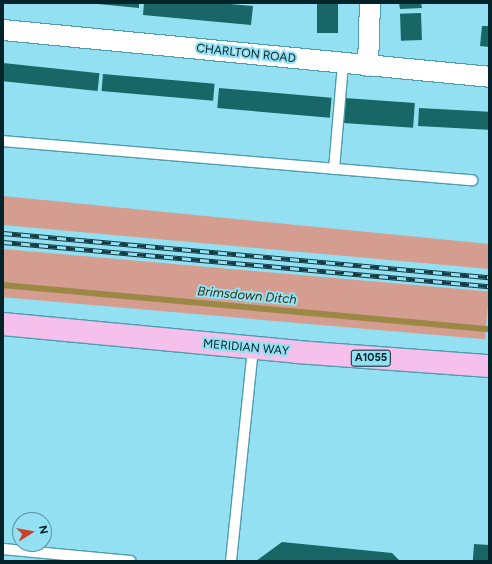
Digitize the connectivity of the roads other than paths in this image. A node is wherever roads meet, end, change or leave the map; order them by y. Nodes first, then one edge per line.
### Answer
1 (370, 3) edge
2 (3, 30) edge
3 (343, 64) junction
4 (368, 66) junction
5 (489, 77) edge
6 (3, 141) edge
7 (334, 169) junction
8 (472, 180) dead end
9 (3, 324) edge
10 (253, 348) junction
11 (489, 366) edge
12 (3, 550) edge
13 (130, 561) edge
14 (231, 561) edge

1 - 4 street
2 - 3 street, CHARLTON ROAD
3 - 4 street, CHARLTON ROAD
3 - 7 lane
4 - 5 street, CHARLTON ROAD
6 - 7 lane
7 - 8 lane
9 - 10 main road, MERIDIAN WAY / A1055
10 - 11 main road, MERIDIAN WAY / A1055
10 - 14 lane
12 - 13 lane

